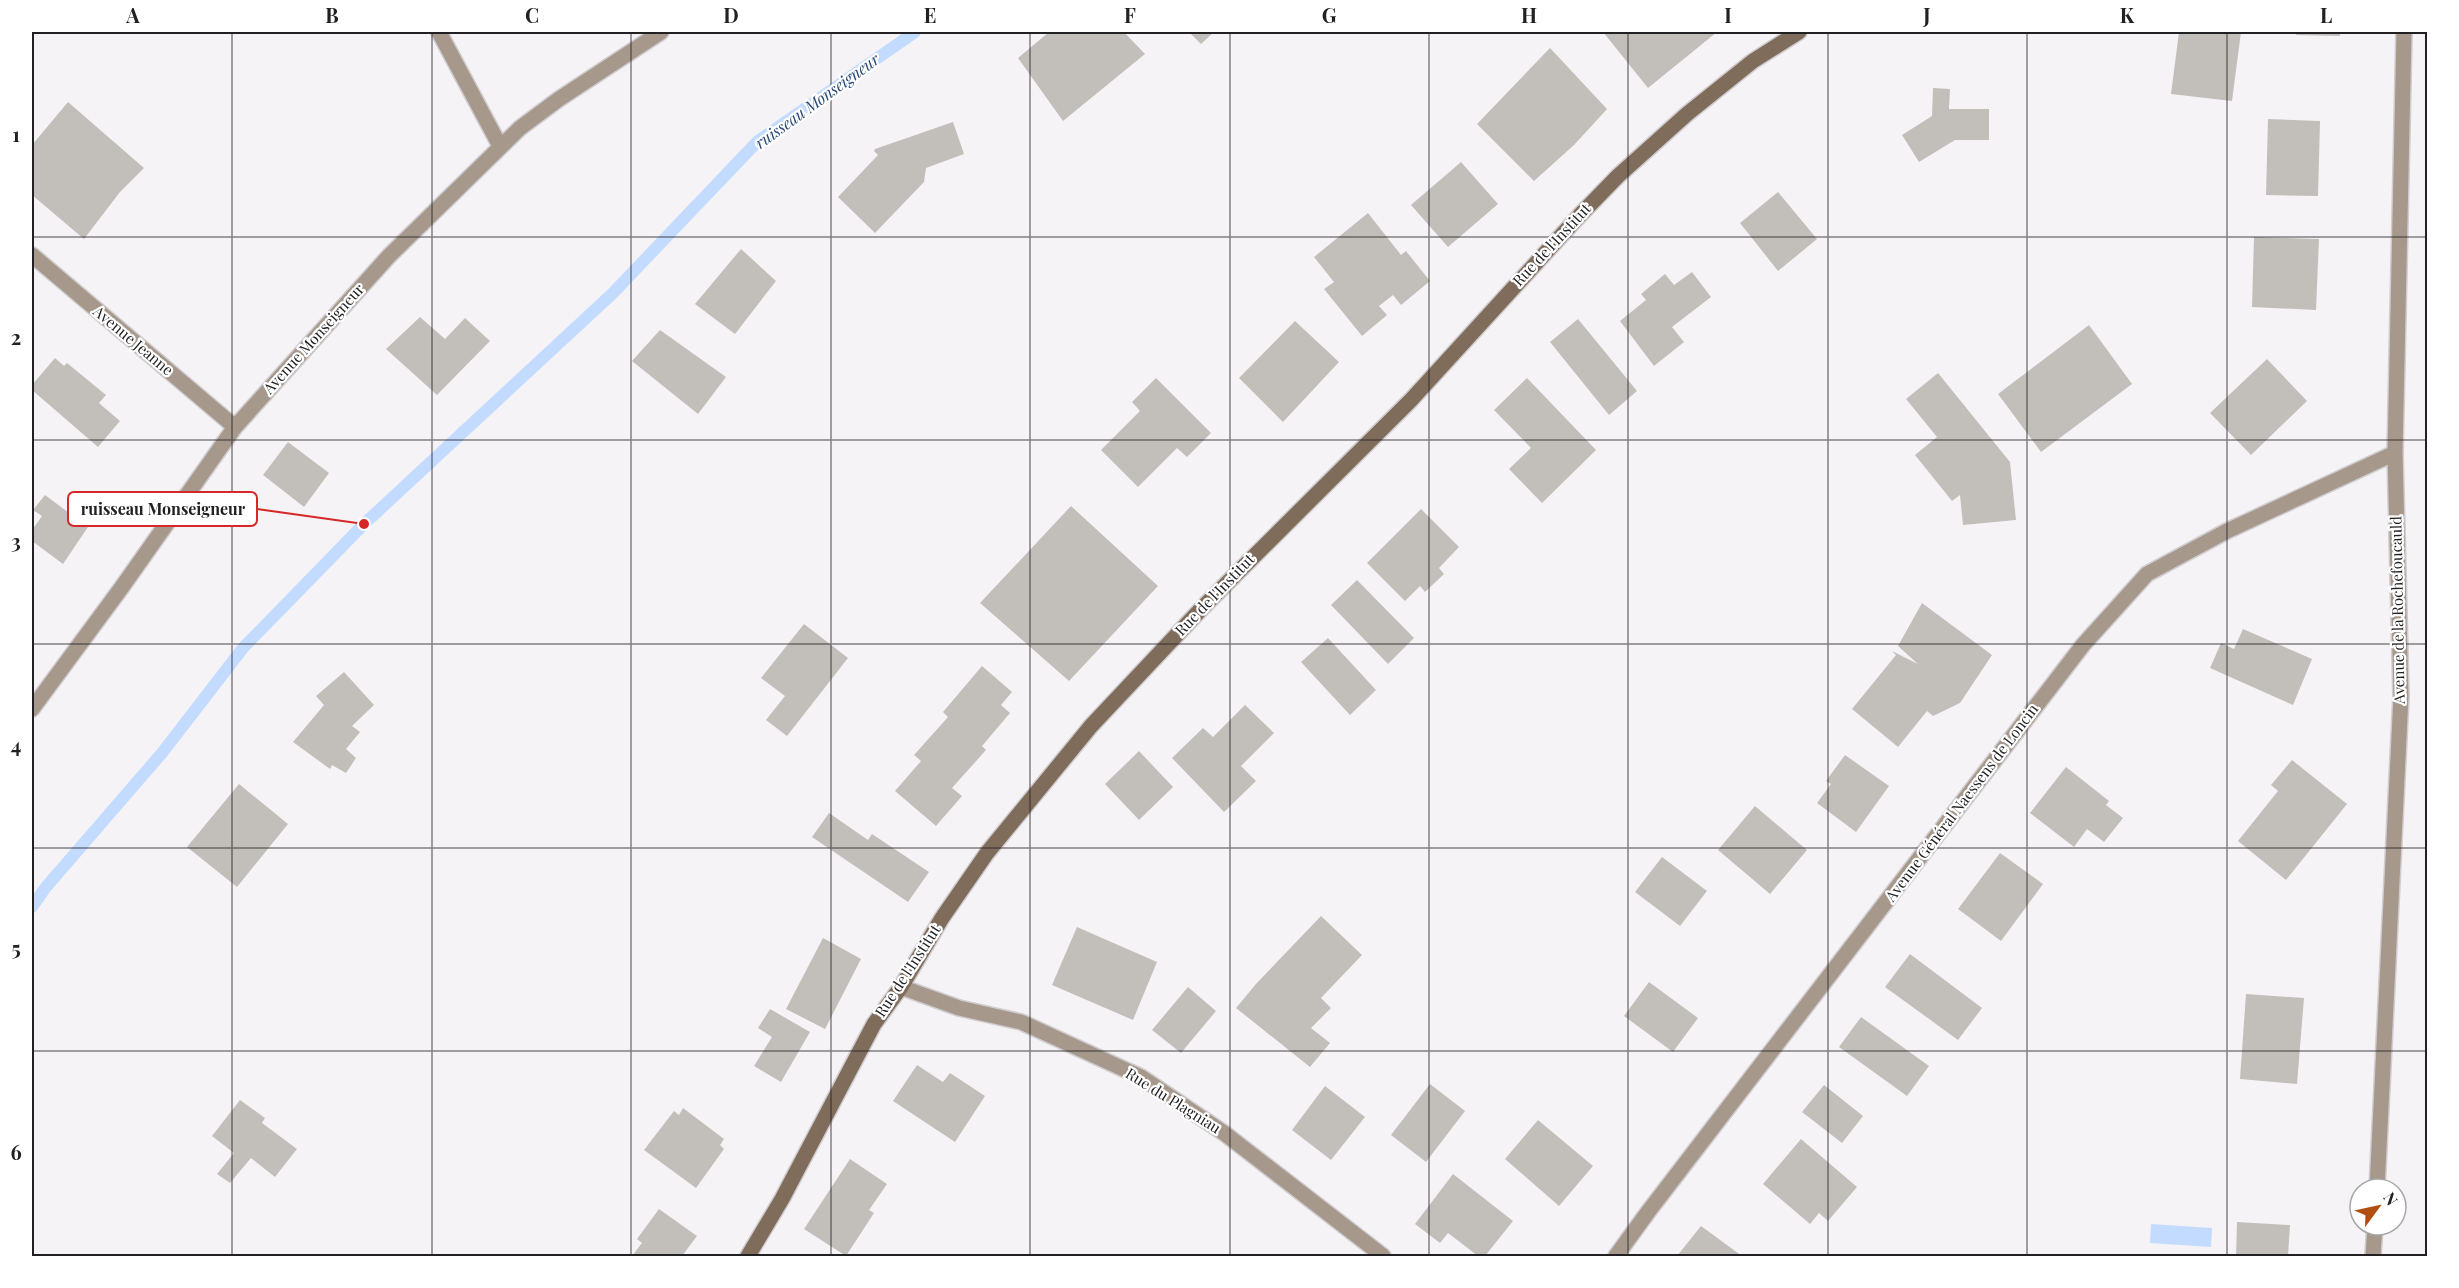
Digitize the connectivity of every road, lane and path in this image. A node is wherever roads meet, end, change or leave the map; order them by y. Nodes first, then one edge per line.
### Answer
1 (439, 32) edge
2 (661, 32) edge
3 (1799, 32) edge
4 (2404, 32) edge
5 (500, 146) junction
6 (32, 255) edge
7 (235, 427) junction
8 (2395, 453) junction
9 (32, 709) edge
10 (901, 987) junction
11 (2378, 1177) edge
12 (2374, 1237) edge
13 (748, 1257) edge
14 (1383, 1257) edge
15 (1616, 1257) edge
16 (2373, 1257) edge

1 - 5 street
2 - 5 street, Avenue Monseigneur
3 - 10 street, Rue de l'Institut
4 - 8 street, Avenue de la Rochefoucauld
5 - 7 street, Avenue Monseigneur
6 - 7 street, Avenue Jeanne
7 - 9 street, Avenue Monseigneur
8 - 11 street, Avenue de la Rochefoucauld
8 - 15 street, Avenue Général Naessens de Loncin
10 - 13 street, Rue de l'Institut
10 - 14 street, Rue du Plagniau
12 - 16 street

